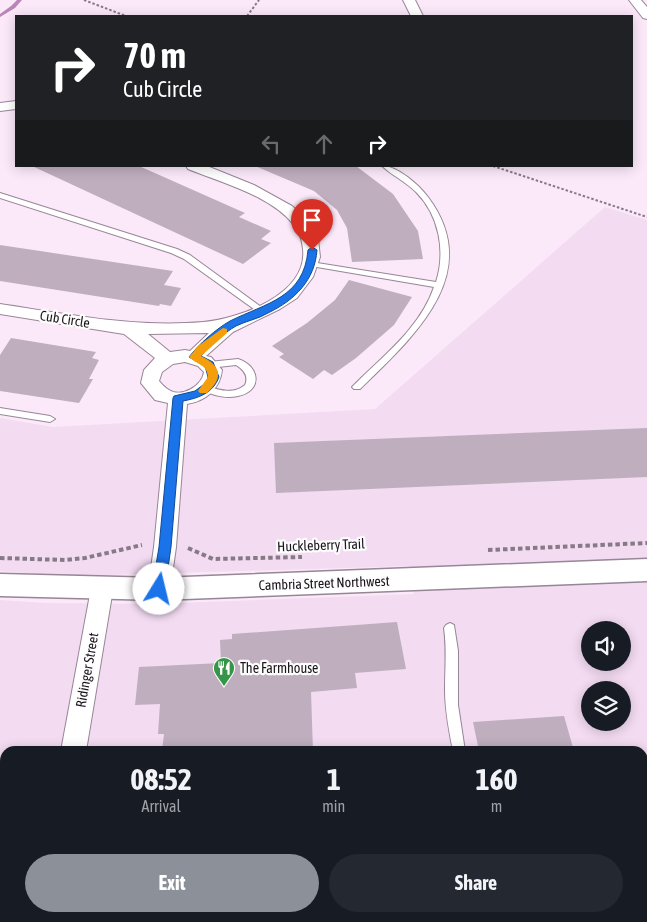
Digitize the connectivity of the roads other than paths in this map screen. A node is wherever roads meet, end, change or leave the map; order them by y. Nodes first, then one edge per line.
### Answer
1 (409, 0) edge
2 (639, 1) edge
3 (647, 14) edge
4 (416, 15) edge
5 (195, 167) edge
6 (387, 167) edge
7 (0, 196) edge
8 (311, 264) junction
9 (440, 285) junction
10 (0, 309) edge
11 (264, 312) junction
12 (232, 324) junction
13 (129, 329) junction
14 (166, 359) junction
15 (202, 361) junction
16 (357, 387) dead end
17 (206, 390) junction
18 (178, 398) junction
19 (0, 410) edge
20 (50, 419) dead end
21 (647, 570) edge
22 (0, 585) edge
23 (102, 589) junction
24 (159, 589) junction
25 (450, 628) dead end
26 (74, 746) edge
27 (458, 746) edge

1 - 4 street
2 - 3 street
5 - 8 street
6 - 9 lane
7 - 11 lane
8 - 9 lane
8 - 11 street, Cub Circle
9 - 16 lane
10 - 13 street, Cub Circle
11 - 12 street, Cub Circle
12 - 13 street, Cub Circle
12 - 15 street, Cub Circle
13 - 14 street
14 - 15 street
14 - 18 street
15 - 17 street
15 - 17 lane
17 - 18 street
18 - 24 street
19 - 20 lane
21 - 24 street, Cambria Street Northwest
22 - 23 street, Cambria Street Northwest
23 - 24 street, Cambria Street Northwest
23 - 26 street, Ridinger Street
25 - 27 lane

